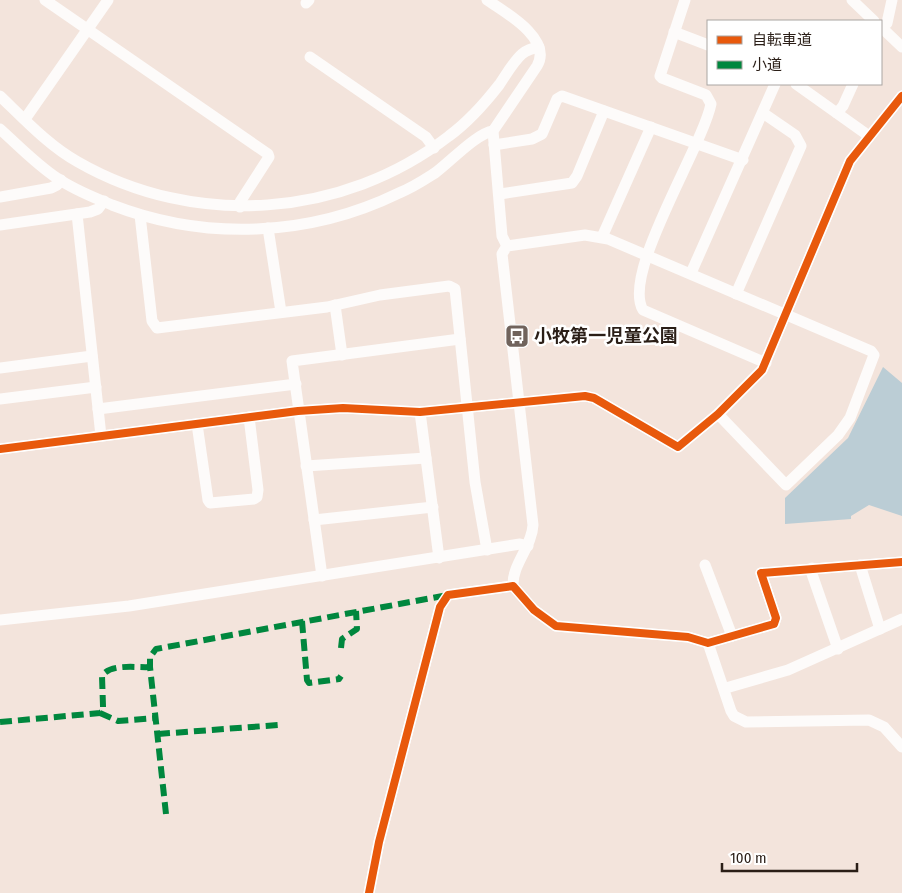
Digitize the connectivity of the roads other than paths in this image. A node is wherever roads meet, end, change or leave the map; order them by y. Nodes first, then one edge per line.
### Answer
1 (45, 0) edge
2 (108, 0) edge
3 (487, 0) edge
4 (685, 0) edge
5 (852, 0) edge
6 (892, 0) edge
7 (872, 20) edge
8 (882, 26) edge
9 (882, 30) edge
10 (88, 31) junction
11 (674, 32) junction
12 (707, 45) edge
13 (539, 47) junction
14 (902, 47) edge
15 (310, 57) dead end
16 (775, 85) edge
17 (797, 85) edge
18 (853, 85) edge
19 (0, 96) edge
20 (902, 96) edge
21 (604, 111) junction
22 (763, 113) junction
23 (837, 113) junction
24 (25, 119) junction
25 (651, 127) junction
26 (0, 129) edge
27 (493, 131) junction
28 (869, 136) junction
29 (696, 143) junction
30 (494, 145) junction
31 (434, 148) junction
32 (743, 160) junction
33 (61, 180) junction
34 (500, 194) junction
35 (0, 197) edge
36 (104, 202) junction
37 (240, 207) junction
38 (77, 214) junction
39 (140, 215) junction
40 (0, 225) edge
41 (268, 228) junction
42 (602, 237) junction
43 (507, 246) junction
44 (646, 256) junction
45 (690, 273) junction
46 (736, 294) junction
47 (335, 305) junction
48 (281, 312) junction
49 (784, 315) junction
50 (460, 339) junction
51 (342, 355) junction
52 (92, 356) junction
53 (766, 363) junction
54 (0, 368) edge
55 (296, 384) junction
56 (96, 387) junction
57 (0, 399) edge
58 (519, 401) junction
59 (468, 407) junction
60 (98, 409) junction
61 (298, 411) junction
62 (420, 412) junction
63 (718, 414) junction
64 (249, 417) junction
65 (197, 424) junction
66 (101, 436) junction
67 (0, 449) edge
68 (426, 458) junction
69 (306, 466) junction
70 (433, 507) junction
71 (314, 520) junction
72 (528, 546) junction
73 (487, 550) junction
74 (439, 558) junction
75 (902, 562) edge
76 (705, 564) dead end
77 (860, 565) junction
78 (812, 568) junction
79 (322, 576) junction
80 (513, 586) junction
81 (902, 619) edge
82 (0, 620) edge
83 (880, 629) junction
84 (732, 636) junction
85 (708, 644) junction
86 (838, 649) junction
87 (726, 688) junction
88 (902, 747) edge
89 (370, 893) edge

1 - 10 street
2 - 10 street
3 - 13 street
4 - 11 street
5 - 7 street
6 - 8 street
9 - 14 street
10 - 24 street
10 - 37 street
11 - 12 street
11 - 29 street
13 - 27 street
13 - 31 street
15 - 31 street
16 - 22 street
17 - 23 street
18 - 23 street
19 - 24 street
20 - 28 street
21 - 25 street
21 - 30 street
21 - 34 street
22 - 32 street
22 - 46 street
23 - 28 street
24 - 37 street
25 - 29 street
25 - 42 street
26 - 33 street
27 - 30 street
27 - 41 street
28 - 49 street
29 - 32 street
29 - 44 street
30 - 34 street
31 - 37 street
32 - 45 street
33 - 35 street
33 - 36 street
34 - 43 street
36 - 38 street
36 - 39 street
38 - 40 street
38 - 52 street
39 - 41 street
39 - 48 street
41 - 48 street
42 - 43 street
42 - 44 street
43 - 58 street
44 - 45 street
44 - 53 street
45 - 46 street
46 - 49 street
47 - 48 street
47 - 50 street
47 - 51 street
49 - 53 street
49 - 63 street
50 - 51 street
50 - 59 street
51 - 55 street
52 - 54 street
52 - 56 street
53 - 63 street
55 - 60 street
55 - 61 street
56 - 57 street
56 - 60 street
58 - 59 street
58 - 63 street
58 - 72 street
59 - 62 street
59 - 73 street
60 - 66 street
61 - 62 street
61 - 64 street
61 - 69 street
62 - 68 street
64 - 65 street
64 - 65 street
65 - 66 street
66 - 67 street
68 - 69 street
68 - 70 street
69 - 71 street
70 - 71 street
70 - 74 street
71 - 79 street
72 - 73 street
72 - 80 street
73 - 74 street
74 - 79 street
75 - 77 street
76 - 84 street
77 - 78 street
77 - 83 street
78 - 84 street
78 - 86 street
79 - 82 street
80 - 85 street
80 - 89 street
81 - 83 street
83 - 86 street
84 - 85 street
85 - 87 street
86 - 87 street
87 - 88 street

